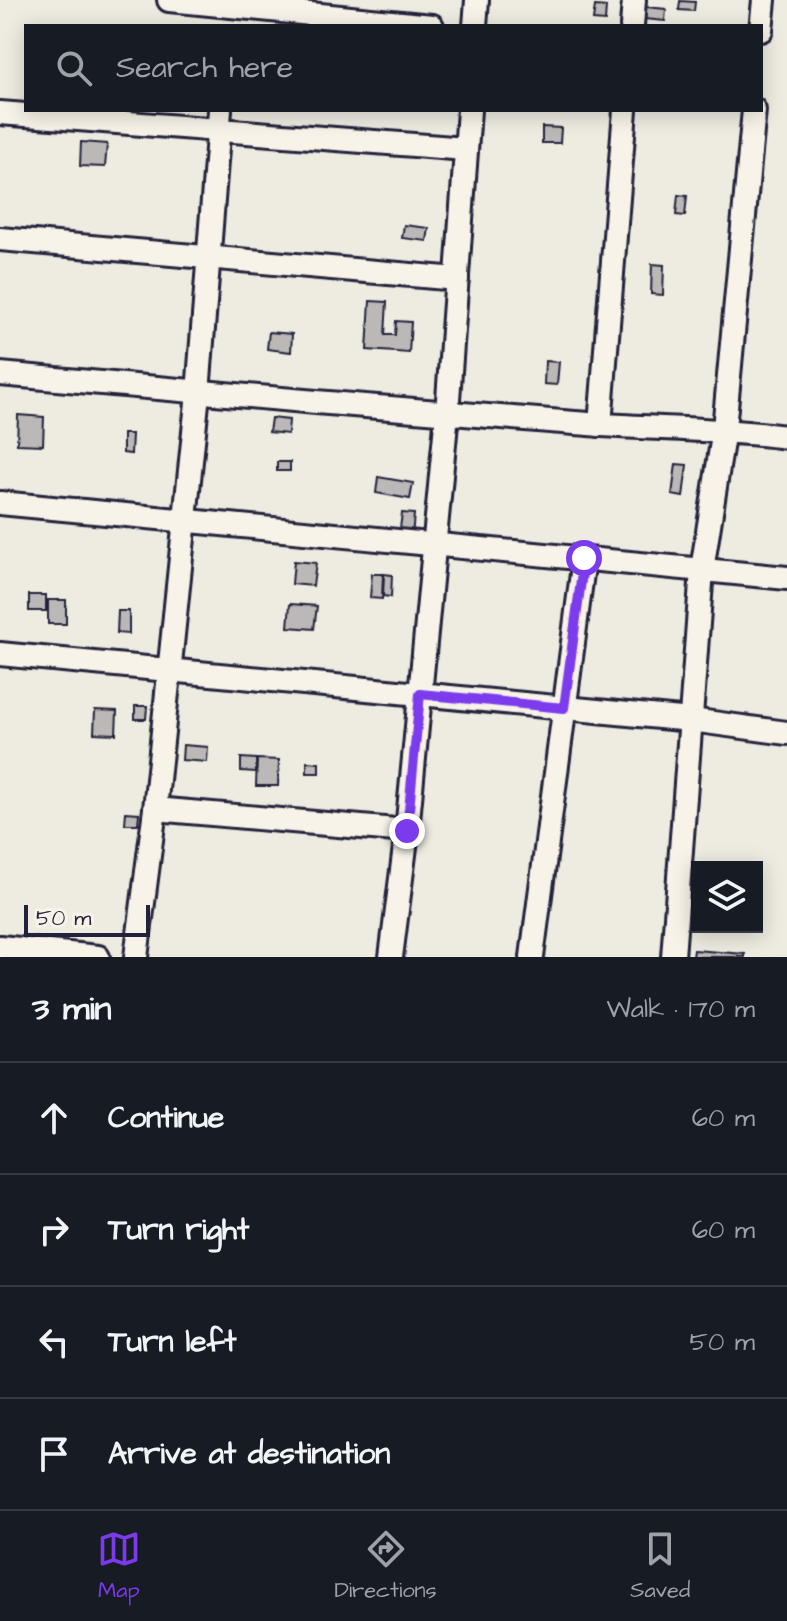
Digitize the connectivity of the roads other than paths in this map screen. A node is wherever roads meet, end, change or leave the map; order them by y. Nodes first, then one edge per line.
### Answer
1 (169, 0) edge
2 (477, 0) edge
3 (634, 0) edge
4 (764, 0) edge
5 (229, 11) edge
6 (405, 24) edge
7 (475, 24) edge
8 (632, 24) edge
9 (762, 24) edge
10 (469, 112) edge
11 (625, 112) edge
12 (754, 112) edge
13 (0, 113) edge
14 (220, 120) edge
15 (466, 149) junction
16 (0, 239) edge
17 (209, 257) junction
18 (457, 279) junction
19 (0, 374) edge
20 (198, 393) junction
21 (447, 413) junction
22 (600, 425) junction
23 (724, 429) junction
24 (787, 437) edge
25 (0, 503) edge
26 (185, 521) junction
27 (434, 544) junction
28 (584, 558) junction
29 (702, 570) junction
30 (787, 578) edge
31 (0, 654) edge
32 (169, 671) junction
33 (420, 694) junction
34 (564, 708) junction
35 (691, 720) junction
36 (787, 733) edge
37 (155, 809) junction
38 (407, 831) junction
39 (0, 947) edge
40 (98, 957) edge
41 (136, 957) edge
42 (391, 957) edge
43 (532, 957) edge
44 (673, 957) edge

1 - 5 street
2 - 7 street
3 - 8 street
4 - 9 street
5 - 6 street
10 - 15 street
11 - 22 street
12 - 23 street
13 - 14 street
14 - 15 street
14 - 17 street
15 - 18 street
16 - 17 street
17 - 18 street
17 - 20 street
18 - 21 street
19 - 20 street
20 - 21 street
20 - 26 street
21 - 22 street
21 - 27 street
22 - 23 street
23 - 24 street
23 - 29 street
25 - 26 street
26 - 27 street
26 - 32 street
27 - 28 street
27 - 33 street
28 - 29 street
28 - 34 street
29 - 30 street
29 - 35 street
31 - 32 street
32 - 33 street
32 - 37 street
33 - 34 street
33 - 38 street
34 - 35 street
34 - 43 street
35 - 36 street
35 - 44 street
37 - 38 street
37 - 41 street
38 - 42 street
39 - 40 street

